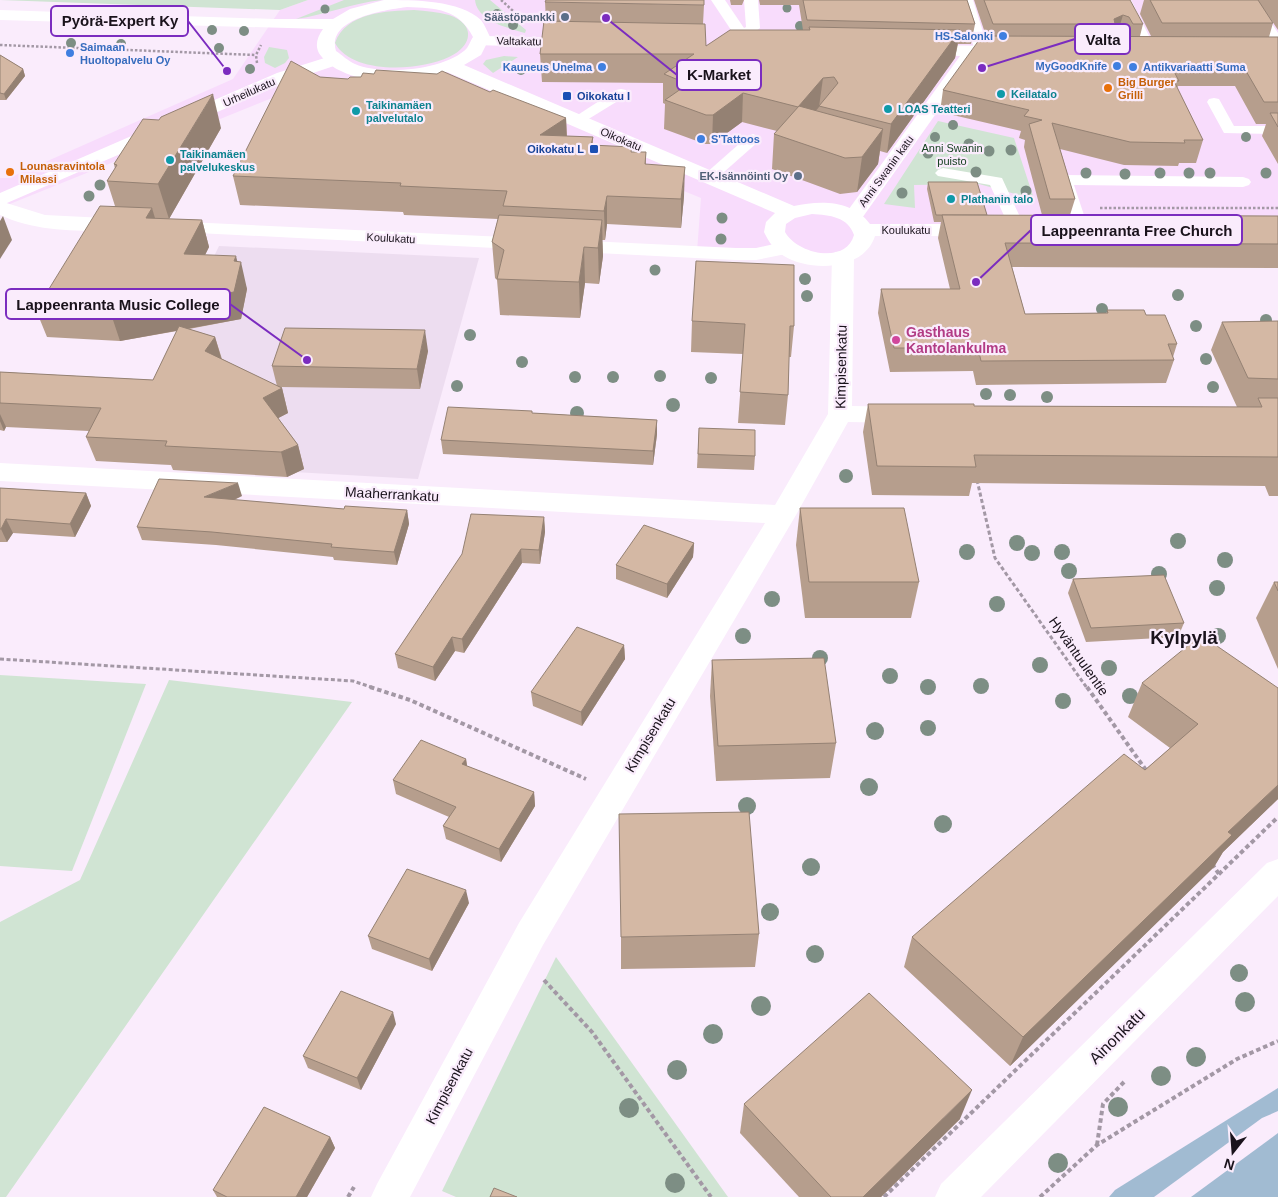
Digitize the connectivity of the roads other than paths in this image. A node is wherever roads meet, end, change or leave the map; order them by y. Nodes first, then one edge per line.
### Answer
1 (718, 0) edge
2 (751, 0) edge
3 (966, 0) edge
4 (1124, 0) edge
5 (1248, 0) edge
6 (427, 1) edge
7 (463, 6) edge
8 (0, 15) edge
9 (336, 24) junction
10 (0, 30) edge
11 (273, 41) dead end
12 (480, 41) junction
13 (744, 41) junction
14 (598, 43) edge
15 (726, 46) edge
16 (765, 47) edge
17 (322, 49) junction
18 (903, 49) edge
19 (977, 51) junction
20 (1029, 51) edge
21 (1273, 51) edge
22 (1131, 52) edge
23 (1150, 52) junction
24 (1169, 52) edge
25 (450, 66) junction
26 (621, 93) dead end
27 (1214, 102) dead end
28 (577, 120) junction
29 (1278, 130) edge
30 (753, 139) dead end
31 (943, 173) dead end
32 (710, 177) junction
33 (1243, 182) dead end
34 (0, 200) edge
35 (0, 207) edge
36 (791, 212) junction
37 (858, 224) junction
38 (1027, 230) joint
39 (1082, 230) edge
40 (784, 248) junction
41 (842, 257) junction
42 (840, 414) junction
43 (928, 415) edge
44 (0, 472) edge
45 (783, 515) junction
46 (1278, 873) edge
47 (390, 1197) edge
48 (954, 1197) edge

1 - 13 lane
2 - 13 lane
3 - 19 lane
4 - 23 lane
5 - 21 street
6 - 7 street
6 - 9 street
7 - 12 street
8 - 9 street
9 - 17 street
10 - 11 street
12 - 14 street, Valtakatu
12 - 25 street
13 - 15 street
13 - 16 street
17 - 25 street
17 - 34 street, Urheilukatu
18 - 19 street
19 - 20 street
19 - 37 street, Anni Swanin katu
22 - 23 street
23 - 24 street
25 - 28 street, Oikokatu
26 - 28 lane
27 - 29 lane
28 - 32 street, Oikokatu
30 - 32 lane
31 - 38 lane
32 - 36 street, Oikokatu
33 - 39 lane
35 - 40 street, Koulukatu
36 - 37 street
36 - 40 street
37 - 38 street, Koulukatu
37 - 41 street
40 - 41 street
41 - 42 street, Kimpisenkatu
42 - 43 street
42 - 45 street, Kimpisenkatu
44 - 45 street, Maaherrankatu
45 - 47 street, Kimpisenkatu
46 - 48 street, Ainonkatu

